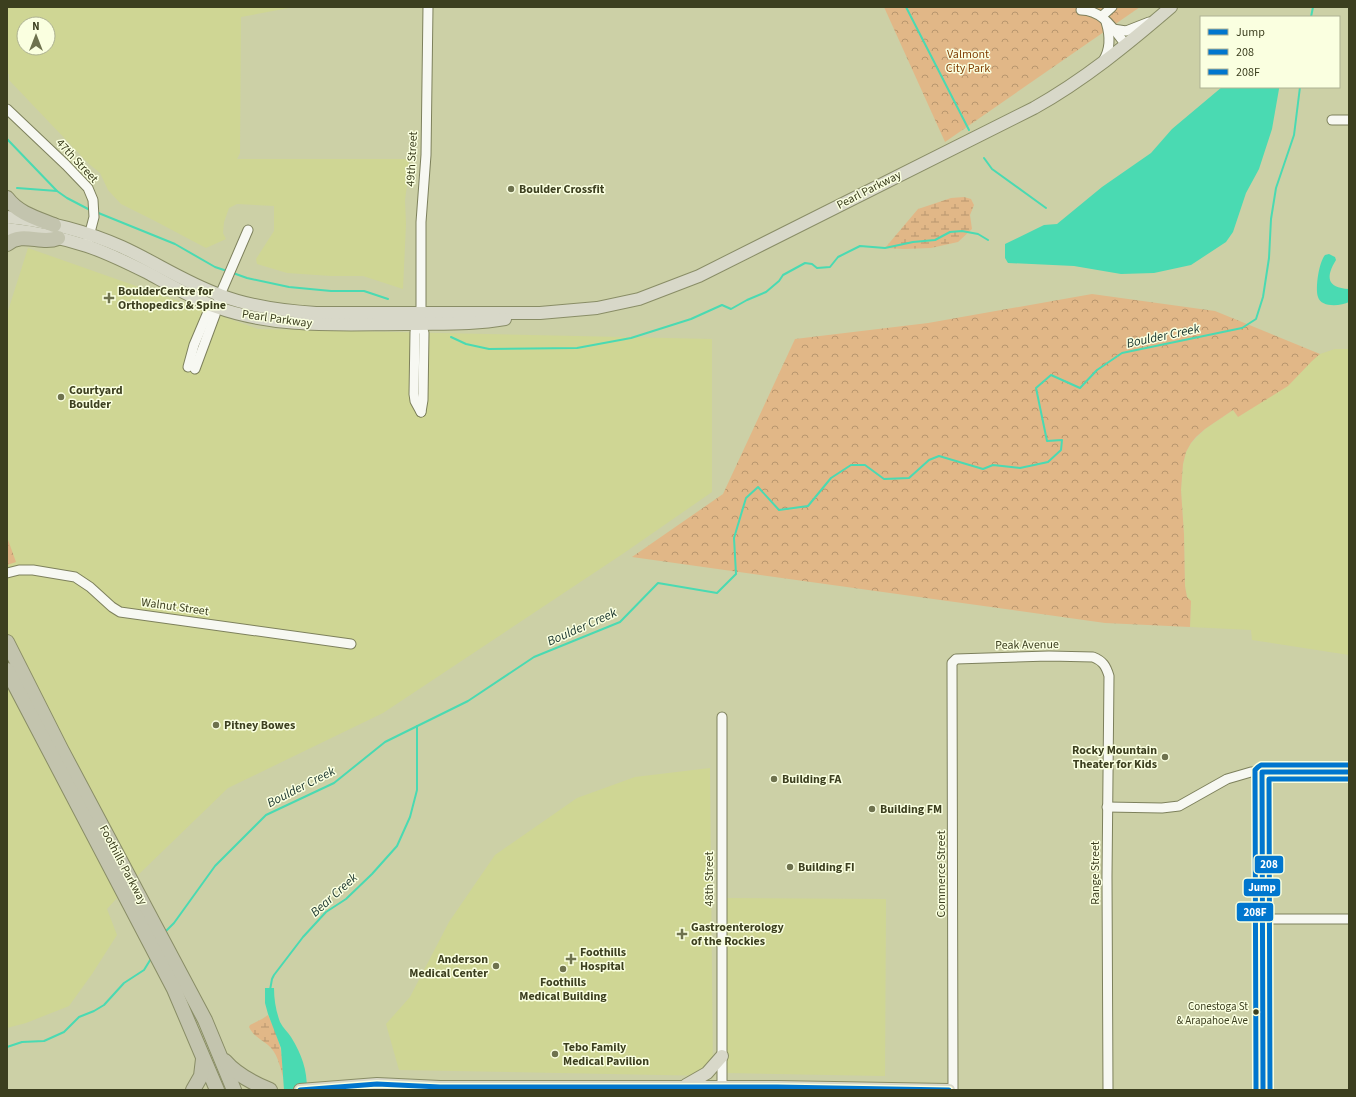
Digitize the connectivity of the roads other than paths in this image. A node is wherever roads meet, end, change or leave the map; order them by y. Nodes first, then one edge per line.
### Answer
1 (428, 7) edge
2 (1112, 7) edge
3 (1171, 7) edge
4 (1081, 10) dead end
5 (1161, 16) junction
6 (1104, 18) junction
7 (1113, 29) junction
8 (1126, 45) junction
9 (1101, 64) junction
10 (7, 109) edge
11 (1332, 120) dead end
12 (1349, 120) edge
13 (7, 198) edge
14 (7, 217) edge
15 (54, 225) junction
16 (7, 229) edge
17 (248, 230) dead end
18 (58, 238) junction
19 (88, 240) junction
20 (7, 244) edge
21 (218, 301) junction
22 (421, 318) junction
23 (191, 368) dead end
24 (7, 573) edge
25 (7, 642) edge
26 (351, 644) dead end
27 (956, 659) joint
28 (1099, 659) joint
29 (7, 670) edge
30 (722, 717) dead end
31 (1262, 772) junction
32 (1349, 772) edge
33 (1107, 807) junction
34 (1263, 919) junction
35 (1349, 919) edge
36 (203, 1056) junction
37 (722, 1056) junction
38 (221, 1057) junction
39 (683, 1087) junction
40 (722, 1088) edge
41 (459, 1089) edge
42 (193, 1090) edge
43 (217, 1090) edge
44 (234, 1090) edge
45 (270, 1090) edge
46 (300, 1090) edge
47 (309, 1090) edge
48 (949, 1090) edge
49 (953, 1090) edge
50 (1108, 1090) edge
51 (1264, 1090) edge

1 - 22 street, 49th Street
2 - 6 street
3 - 5 main road, Pearl Parkway
4 - 6 street
5 - 7 street
5 - 8 main road, Pearl Parkway
6 - 7 street
6 - 9 street
7 - 8 street
8 - 9 main road, Pearl Parkway
9 - 22 main road, Pearl Parkway
10 - 19 street, 47th Street
11 - 12 street
13 - 15 highway
14 - 15 main road, Pearl Parkway
15 - 19 main road, Pearl Parkway
16 - 18 main road, Pearl Parkway
17 - 21 street
18 - 19 main road, Pearl Parkway
18 - 20 highway
19 - 21 main road, Pearl Parkway
21 - 22 main road, Pearl Parkway
21 - 23 street
22 - 22 street
24 - 26 street, Walnut Street
25 - 38 highway, Foothills Parkway
27 - 28 street, Peak Avenue
27 - 49 street, Commerce Street
28 - 33 street, Range Street
29 - 36 highway, Foothills Parkway
30 - 37 street, 48th Street
31 - 32 street
31 - 33 street
31 - 34 street
33 - 50 street, Range Street
34 - 35 street
34 - 51 street
36 - 42 highway
36 - 43 highway, Foothills Parkway
37 - 39 main road
37 - 40 street, 48th Street
38 - 44 highway, Foothills Parkway
38 - 45 highway
39 - 40 main road
39 - 41 main road
40 - 48 main road
41 - 47 main road
46 - 47 main road

